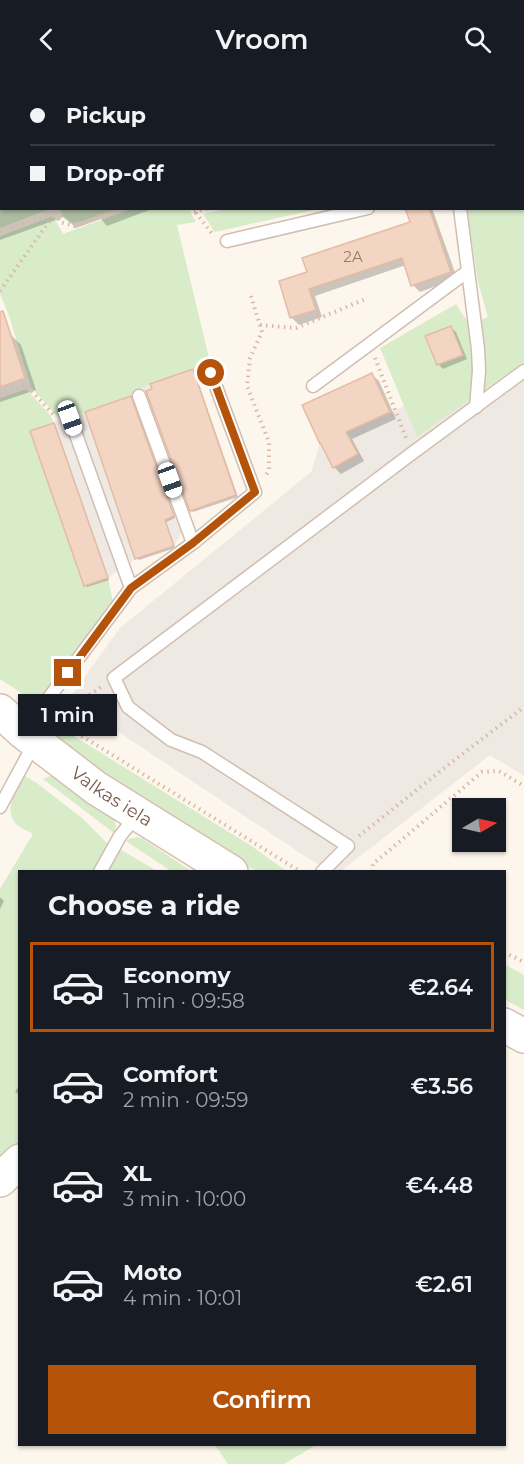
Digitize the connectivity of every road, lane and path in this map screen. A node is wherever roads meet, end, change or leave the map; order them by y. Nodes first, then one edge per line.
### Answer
1 (115, 210) edge
2 (193, 210) edge
3 (359, 210) edge
4 (460, 210) edge
5 (54, 211) edge
6 (0, 232) edge
7 (227, 241) joint
8 (468, 271) junction
9 (0, 291) edge
10 (251, 296) dead end
11 (368, 298) dead end
12 (260, 325) junction
13 (370, 344) junction
14 (524, 371) edge
15 (211, 373) dead end
16 (313, 386) dead end
17 (0, 395) edge
18 (139, 396) dead end
19 (476, 407) junction
20 (70, 418) joint
21 (411, 454) junction
22 (255, 492) junction
23 (193, 543) junction
24 (131, 588) junction
25 (114, 678) junction
26 (524, 708) edge
27 (28, 726) edge
28 (524, 786) edge
29 (0, 807) edge
30 (138, 814) junction
31 (348, 846) junction
32 (101, 870) edge
33 (228, 870) edge
34 (297, 870) edge
35 (324, 870) edge
36 (372, 870) edge
37 (506, 952) edge
38 (524, 962) edge
39 (506, 1026) edge
40 (524, 1036) edge
41 (18, 1163) edge
42 (0, 1180) edge

1 - 5 path
2 - 7 path
3 - 7 lane
4 - 8 lane
5 - 6 path
5 - 9 path
8 - 13 lane
8 - 19 lane
10 - 12 path
11 - 12 path
12 - 22 path
13 - 16 lane
13 - 21 path
14 - 19 lane
15 - 22 lane
17 - 20 path
18 - 23 lane
19 - 21 lane
20 - 24 lane
21 - 25 lane
22 - 23 lane
23 - 24 lane
24 - 27 lane
25 - 27 path
25 - 31 lane
26 - 31 path
27 - 29 lane
27 - 30 main road, Valkas iela
27 - 34 path
28 - 36 path
30 - 32 lane
30 - 33 main road, Valkas iela
31 - 35 lane
37 - 38 path
39 - 40 main road
41 - 42 main road

